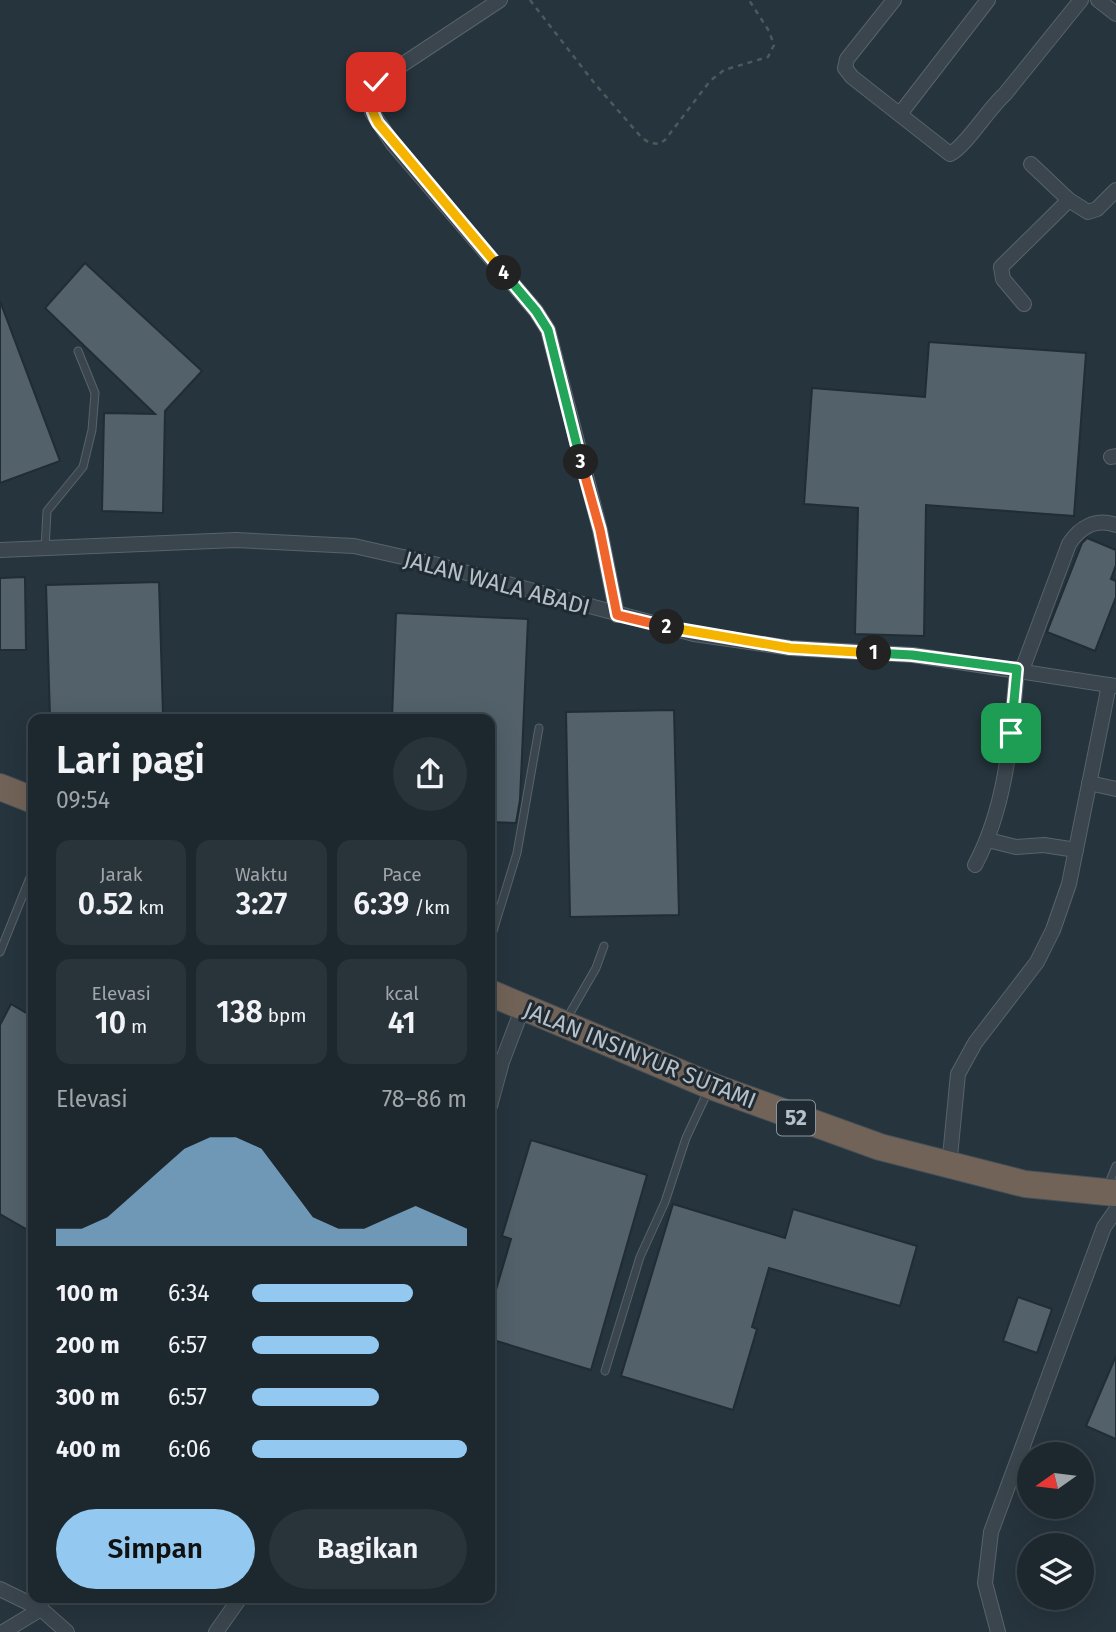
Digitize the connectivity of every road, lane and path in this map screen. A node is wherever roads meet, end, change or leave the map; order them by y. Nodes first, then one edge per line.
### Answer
1 (500, 0) edge
2 (530, 0) edge
3 (749, 0) edge
4 (894, 0) edge
5 (988, 0) edge
6 (1081, 0) edge
7 (1098, 0) edge
8 (1116, 15) edge
9 (901, 114) junction
10 (1031, 164) dead end
11 (1113, 199) edge
12 (1069, 200) junction
13 (1024, 304) dead end
14 (78, 351) dead end
15 (1116, 524) edge
16 (45, 549) junction
17 (0, 550) edge
18 (617, 615) junction
19 (1020, 670) junction
20 (1113, 685) edge
21 (539, 727) dead end
22 (1089, 783) junction
23 (0, 787) edge
24 (1116, 789) edge
25 (28, 798) edge
26 (988, 840) junction
27 (1076, 850) junction
28 (975, 865) dead end
29 (28, 882) edge
30 (495, 925) edge
31 (604, 947) dead end
32 (0, 952) edge
33 (495, 995) edge
34 (523, 1007) junction
35 (565, 1023) junction
36 (711, 1086) junction
37 (495, 1088) edge
38 (1116, 1166) edge
39 (949, 1167) junction
40 (1113, 1198) edge
41 (605, 1371) dead end
42 (0, 1589) edge
43 (28, 1603) edge
44 (29, 1603) edge
45 (236, 1603) edge
46 (41, 1609) junction
47 (3, 1632) edge
48 (67, 1632) edge
49 (216, 1632) edge
50 (998, 1632) edge

1 - 18 street
2 - 3 path
4 - 9 street
5 - 9 street
6 - 9 street
7 - 8 street
10 - 12 street
11 - 12 street
12 - 13 street
14 - 16 lane
15 - 19 street
16 - 17 street, JALAN WALA ABADI
16 - 18 street, JALAN WALA ABADI
18 - 19 street, JALAN WALA ABADI
19 - 20 street, JALAN WALA ABADI
19 - 26 street
20 - 22 street
21 - 30 lane
22 - 24 street
22 - 27 street
23 - 25 highway
26 - 27 street
26 - 28 street
27 - 39 street
29 - 32 lane
31 - 35 lane
33 - 34 highway, JALAN INSINYUR SUTAMI / 52
34 - 35 highway, JALAN INSINYUR SUTAMI / 52
34 - 37 street
35 - 36 highway, JALAN INSINYUR SUTAMI / 52
36 - 39 highway, JALAN INSINYUR SUTAMI / 52
36 - 41 lane
38 - 40 lane
39 - 40 highway, JALAN INSINYUR SUTAMI / 52
40 - 50 street
42 - 43 street
44 - 46 street
45 - 49 street
46 - 47 street
46 - 48 street

